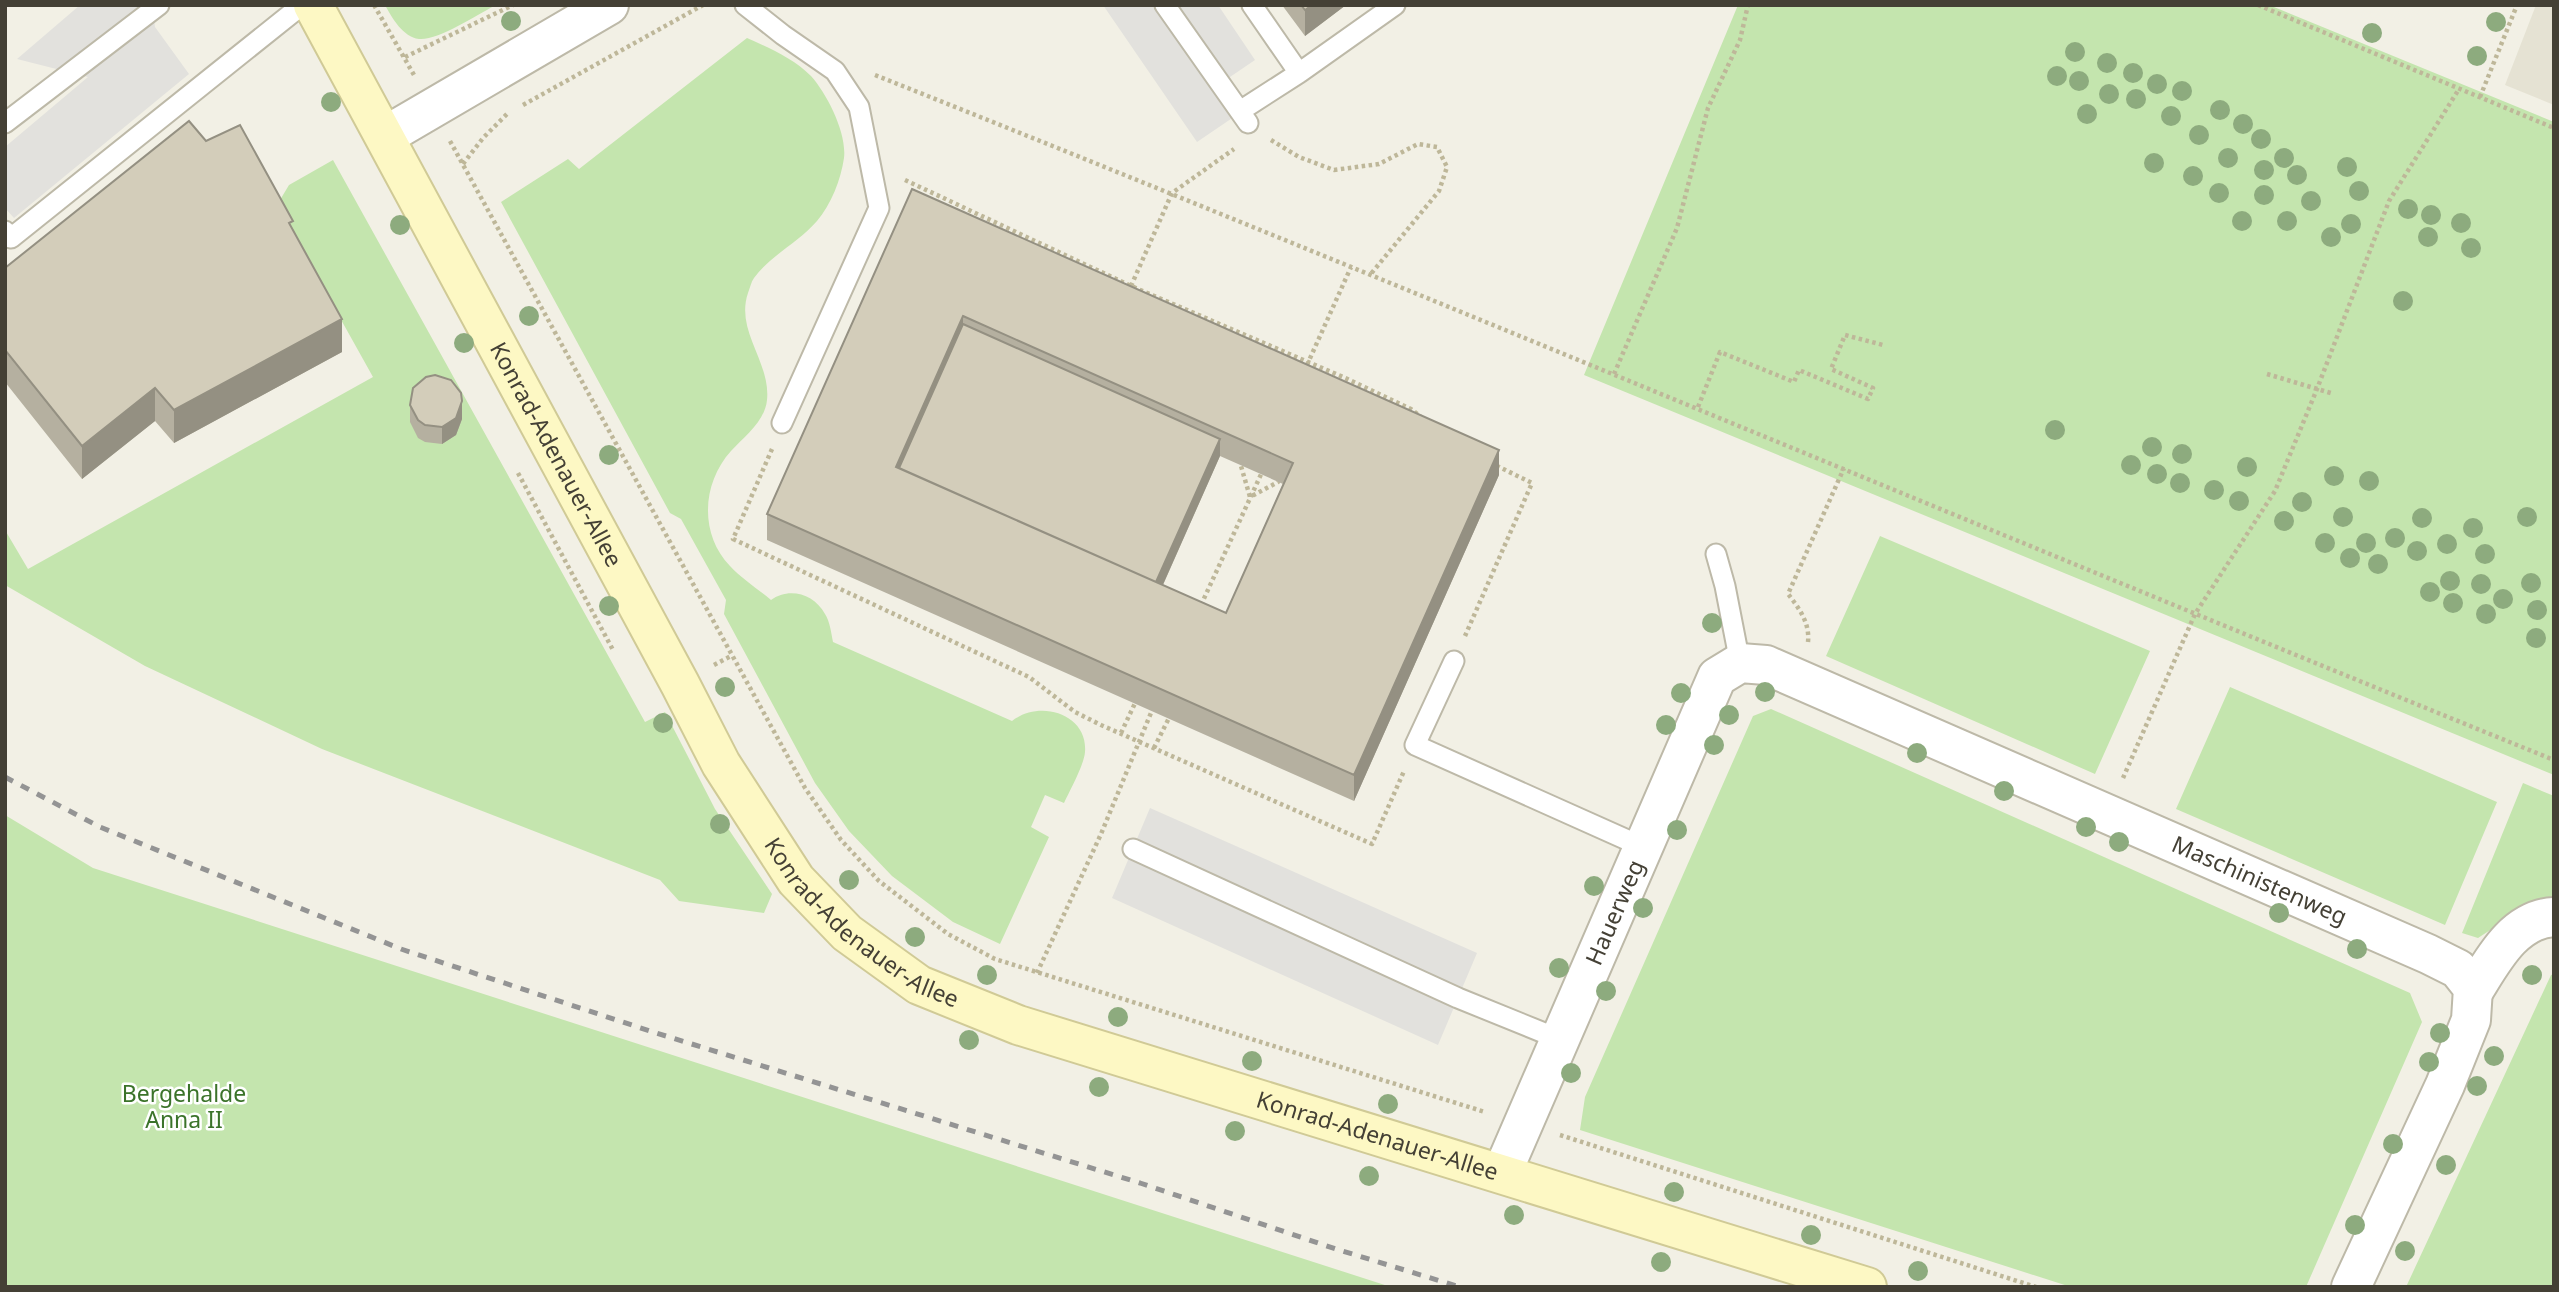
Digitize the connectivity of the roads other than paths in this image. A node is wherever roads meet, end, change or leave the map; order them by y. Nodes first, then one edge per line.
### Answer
1 (159, 5) edge
2 (302, 5) edge
3 (313, 5) edge
4 (609, 5) edge
5 (745, 5) edge
6 (1165, 5) edge
7 (1252, 5) edge
8 (1395, 5) edge
9 (1299, 73) junction
10 (5, 123) edge
11 (385, 136) junction
12 (5, 231) edge
13 (782, 424) road end
14 (1716, 554) dead end
15 (1454, 661) road end
16 (1740, 663) junction
17 (1643, 847) junction
18 (1133, 849) dead end
19 (2554, 917) edge
20 (2473, 990) junction
21 (1559, 1039) junction
22 (1502, 1173) junction
23 (1867, 1287) edge
24 (2351, 1287) edge

1 - 10 lane
2 - 12 lane
3 - 11 street, Konrad-Adenauer-Allee
4 - 11 street
5 - 13 lane
6 - 9 lane
7 - 9 lane
8 - 9 lane
11 - 22 street, Konrad-Adenauer-Allee
14 - 16 lane
15 - 17 lane
16 - 17 street, Hauerweg
16 - 20 street, Maschinistenweg
17 - 21 street, Hauerweg
18 - 21 lane
19 - 20 street
20 - 24 street
21 - 22 street, Hauerweg
22 - 23 street, Konrad-Adenauer-Allee

